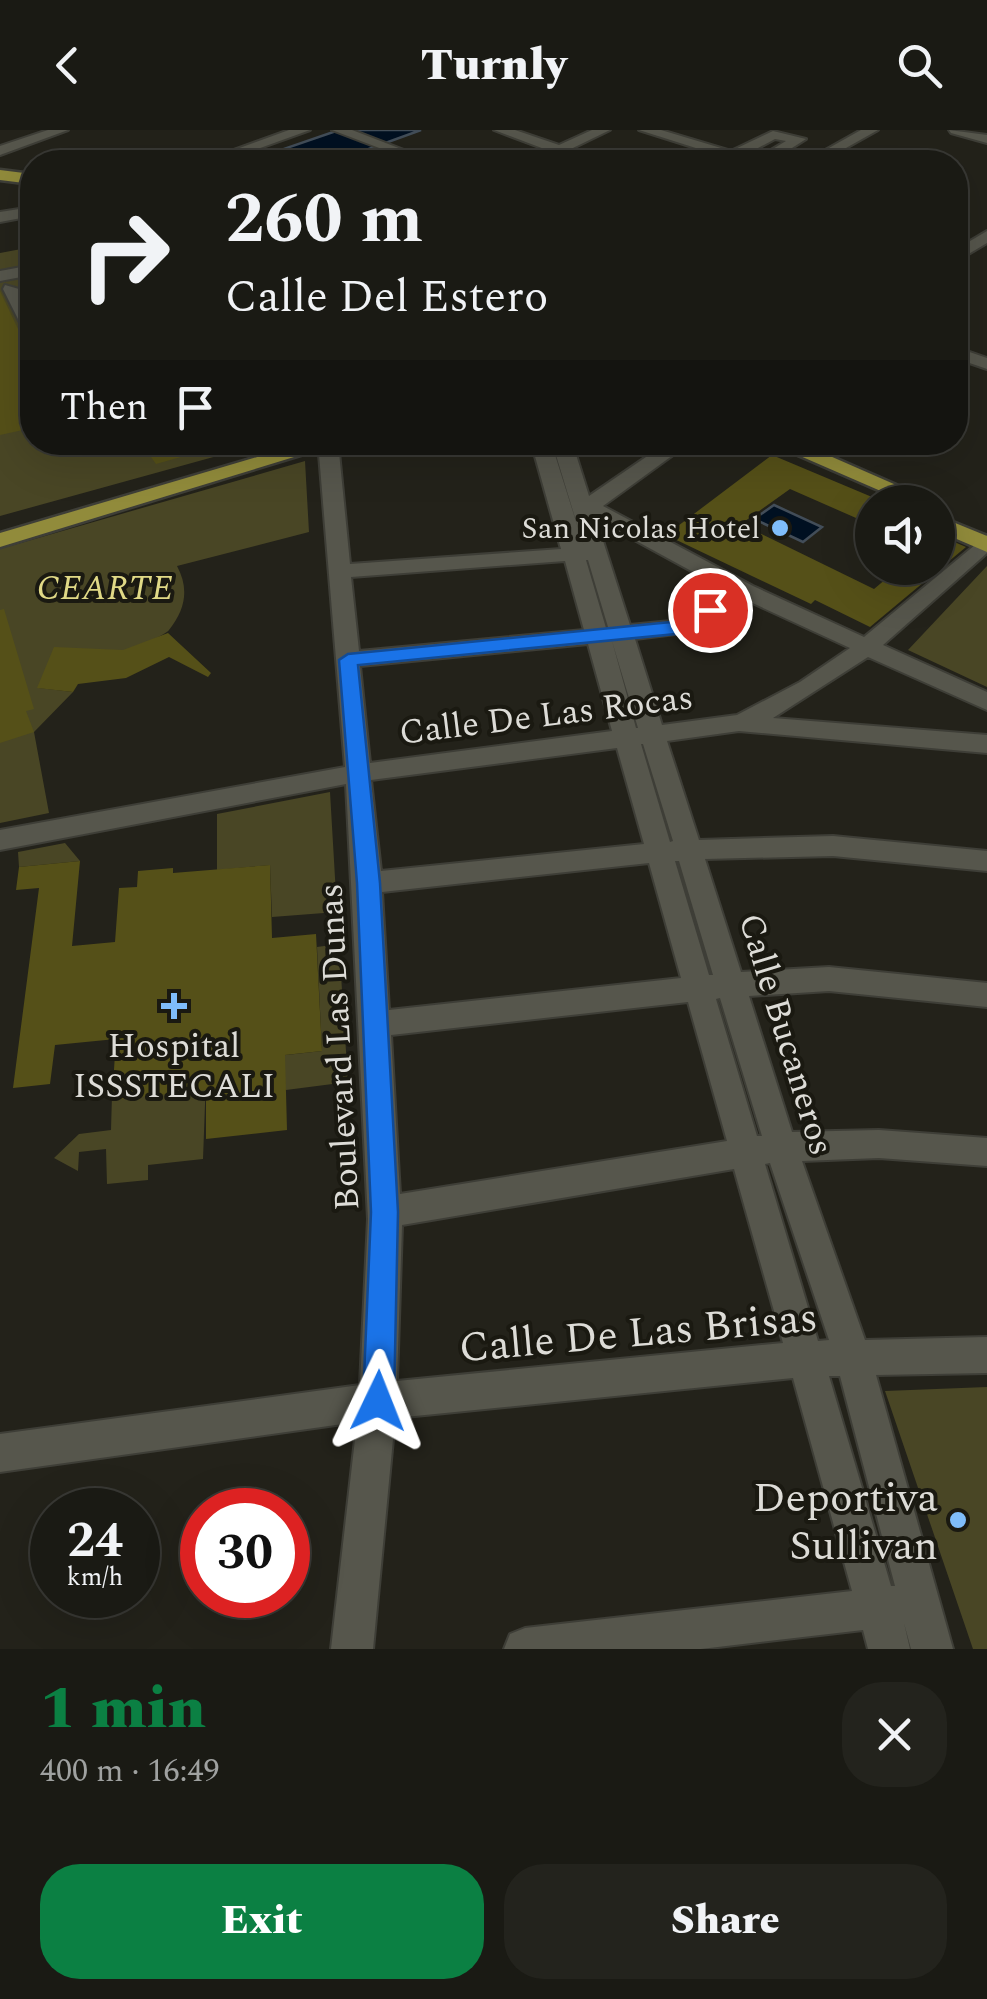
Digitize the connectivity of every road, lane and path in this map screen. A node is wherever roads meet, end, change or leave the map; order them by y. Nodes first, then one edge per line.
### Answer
1 (61, 130) edge
2 (303, 130) edge
3 (339, 130) edge
4 (501, 130) edge
5 (604, 130) edge
6 (646, 130) edge
7 (871, 130) edge
8 (956, 130) edge
9 (987, 138) edge
10 (244, 150) edge
11 (395, 150) edge
12 (560, 150) joint
13 (712, 150) edge
14 (743, 150) edge
15 (780, 150) edge
16 (834, 150) edge
17 (0, 152) edge
18 (4, 286) edge
19 (20, 306) edge
20 (234, 455) edge
21 (289, 455) edge
22 (331, 455) edge
23 (548, 455) edge
24 (565, 455) edge
25 (662, 455) edge
26 (782, 455) edge
27 (810, 455) edge
28 (883, 485) edge
29 (855, 487) edge
30 (577, 509) junction
31 (955, 519) edge
32 (0, 525) edge
33 (955, 529) edge
34 (986, 539) edge
35 (0, 540) edge
36 (588, 554) junction
37 (343, 572) junction
38 (745, 591) junction
39 (610, 637) junction
40 (867, 648) junction
41 (348, 660) junction
42 (987, 702) edge
43 (739, 723) junction
44 (641, 738) junction
45 (987, 744) edge
46 (358, 773) junction
47 (0, 840) edge
48 (692, 851) junction
49 (658, 854) junction
50 (987, 861) edge
51 (368, 883) junction
52 (731, 986) junction
53 (697, 989) junction
54 (987, 995) edge
55 (374, 1024) junction
56 (781, 1148) junction
57 (747, 1151) junction
58 (987, 1152) edge
59 (384, 1212) junction
60 (987, 1354) edge
61 (853, 1356) junction
62 (802, 1359) junction
63 (378, 1401) junction
64 (0, 1453) edge
65 (920, 1602) junction
66 (878, 1609) junction
67 (352, 1649) edge
68 (524, 1649) edge
69 (889, 1649) edge
70 (932, 1649) edge

1 - 17 street
2 - 10 street
3 - 11 street
4 - 12 street
5 - 12 street
6 - 13 street
7 - 16 street
8 - 9 street
14 - 15 street
18 - 19 street
20 - 32 main road
21 - 35 main road
22 - 37 street, Boulevard Las Dunas
23 - 30 street, Calle Bucaneros
24 - 30 street, Calle Bucaneros
25 - 30 street
26 - 29 main road
27 - 28 main road
30 - 36 street, Calle Bucaneros
30 - 38 street
31 - 34 main road
33 - 34 main road
34 - 40 street
36 - 37 street
36 - 39 street, Calle Bucaneros
37 - 41 street, Boulevard Las Dunas
38 - 39 street
38 - 40 street
39 - 41 street
39 - 44 street, Calle Bucaneros
40 - 42 street
40 - 43 street
41 - 46 street, Boulevard Las Dunas
43 - 44 street, Calle De Las Rocas
43 - 45 street, Calle De Las Rocas
44 - 46 street, Calle De Las Rocas
44 - 48 street, Calle Bucaneros
44 - 49 street, Calle Bucaneros
46 - 47 street, Calle De Las Rocas
46 - 51 street, Boulevard Las Dunas
48 - 49 street
48 - 50 street
48 - 52 street, Calle Bucaneros
49 - 51 street
49 - 53 street, Calle Bucaneros
51 - 55 street, Boulevard Las Dunas
52 - 53 street
52 - 54 street
52 - 56 street, Calle Bucaneros
53 - 55 street
53 - 57 street, Calle Bucaneros
55 - 59 street, Boulevard Las Dunas
56 - 57 street
56 - 58 street
56 - 61 street, Calle Bucaneros
57 - 59 street
57 - 62 street, Calle Bucaneros
59 - 63 street, Boulevard Las Dunas
60 - 61 street, Calle De Las Brisas
61 - 62 street, Calle De Las Brisas
61 - 65 street, Calle Bucaneros
62 - 63 street, Calle De Las Brisas
62 - 66 street, Calle Bucaneros
63 - 64 street, Calle De Las Brisas
63 - 67 street, Boulevard Las Dunas
65 - 66 street
65 - 70 street, Calle Bucaneros
66 - 68 street
66 - 69 street, Calle Bucaneros

